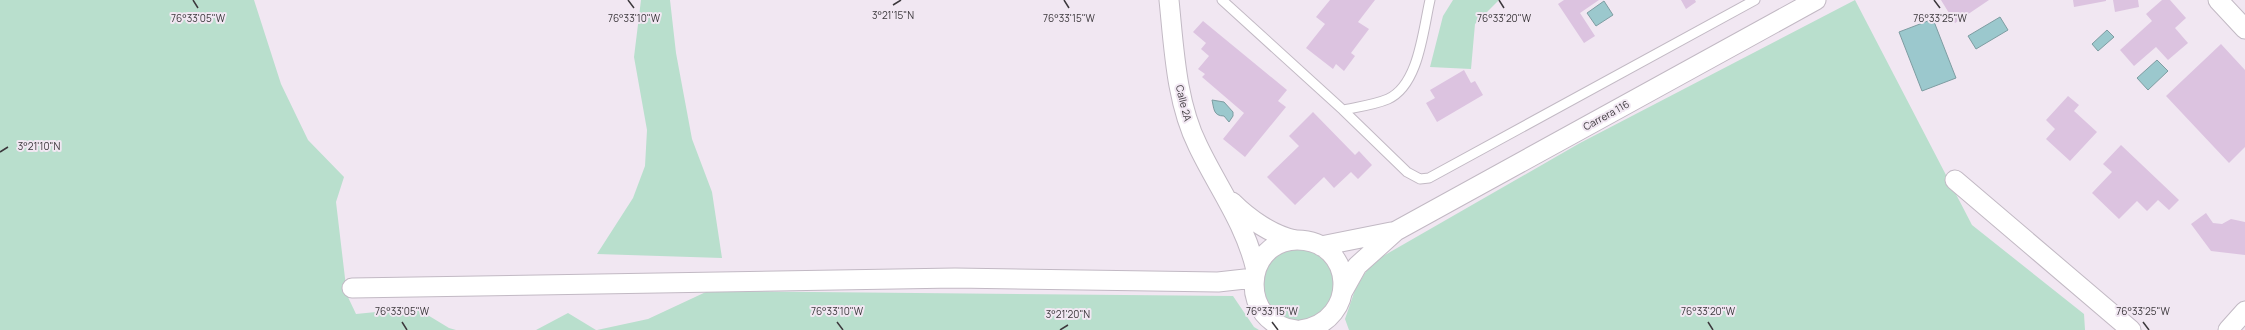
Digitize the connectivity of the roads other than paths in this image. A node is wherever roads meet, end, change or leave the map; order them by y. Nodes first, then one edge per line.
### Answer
1 (1169, 0) edge
2 (1222, 0) edge
3 (1430, 0) edge
4 (1755, 0) edge
5 (1816, 0) edge
6 (2218, 0) edge
7 (2245, 29) edge
8 (1343, 110) junction
9 (1955, 180) dead end
10 (1227, 197) junction
11 (1396, 230) junction
12 (1295, 240) junction
13 (1322, 246) junction
14 (1255, 281) junction
15 (352, 288) dead end
16 (1343, 291) junction
17 (1336, 309) junction
18 (2245, 311) edge
19 (1293, 330) edge
20 (1337, 330) edge
21 (2132, 330) edge
22 (2228, 330) edge

1 - 10 street, Calle 2A
2 - 8 lane
3 - 8 lane
4 - 8 lane
5 - 11 street, Carrera 116
6 - 7 street
9 - 21 street
10 - 12 street, Calle 2A
10 - 14 street, Calle 2A
11 - 13 street, Carrera 116
11 - 16 street, Carrera 116
12 - 13 street
12 - 14 street
13 - 16 street
14 - 15 street
14 - 19 street
16 - 17 street
17 - 19 street
17 - 20 street
18 - 22 street

